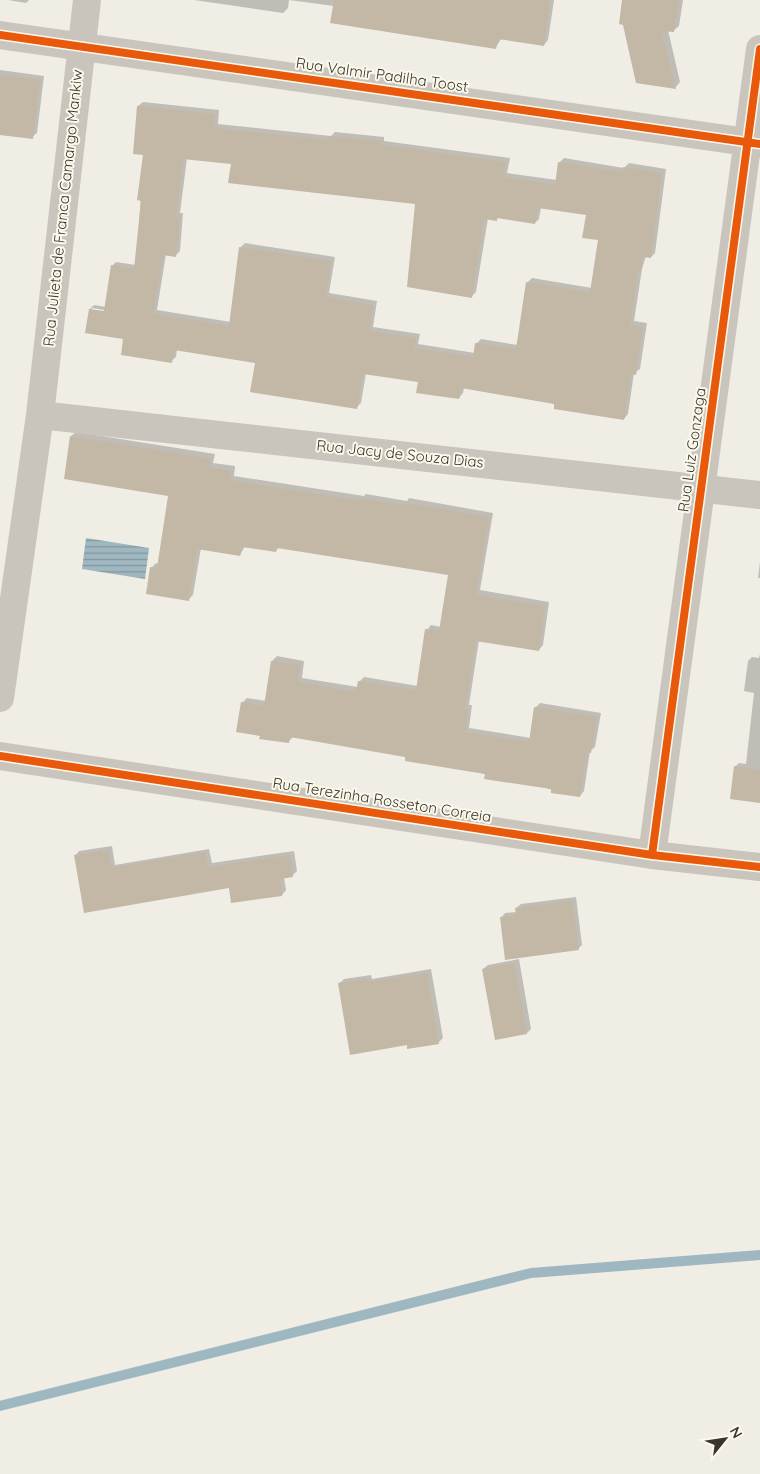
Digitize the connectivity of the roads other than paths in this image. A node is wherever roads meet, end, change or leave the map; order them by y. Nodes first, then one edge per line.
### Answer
1 (87, 0) edge
2 (0, 35) edge
3 (81, 45) junction
4 (760, 49) edge
5 (754, 143) edge
6 (40, 415) junction
7 (701, 487) junction
8 (760, 496) edge
9 (0, 698) edge
10 (0, 756) edge
11 (652, 854) junction
12 (760, 867) edge

1 - 3 street, Rua Julieta de Franca Camargo Mankiw
2 - 3 street, Rua Valmir Padilha Toost
3 - 5 street, Rua Valmir Padilha Toost
3 - 6 street, Rua Julieta de Franca Camargo Mankiw
4 - 5 street, Rua Luiz Gonzaga
5 - 7 street, Rua Luiz Gonzaga
6 - 7 street, Rua Jacy de Souza Dias
6 - 9 street, Rua Julieta de Franca Camargo Mankiw
7 - 8 street, Rua Jacy de Souza Dias
7 - 11 street, Rua Luiz Gonzaga
10 - 11 street, Rua Terezinha Rosseton Correia
11 - 12 street, Rua Terezinha Rosseton Correia

